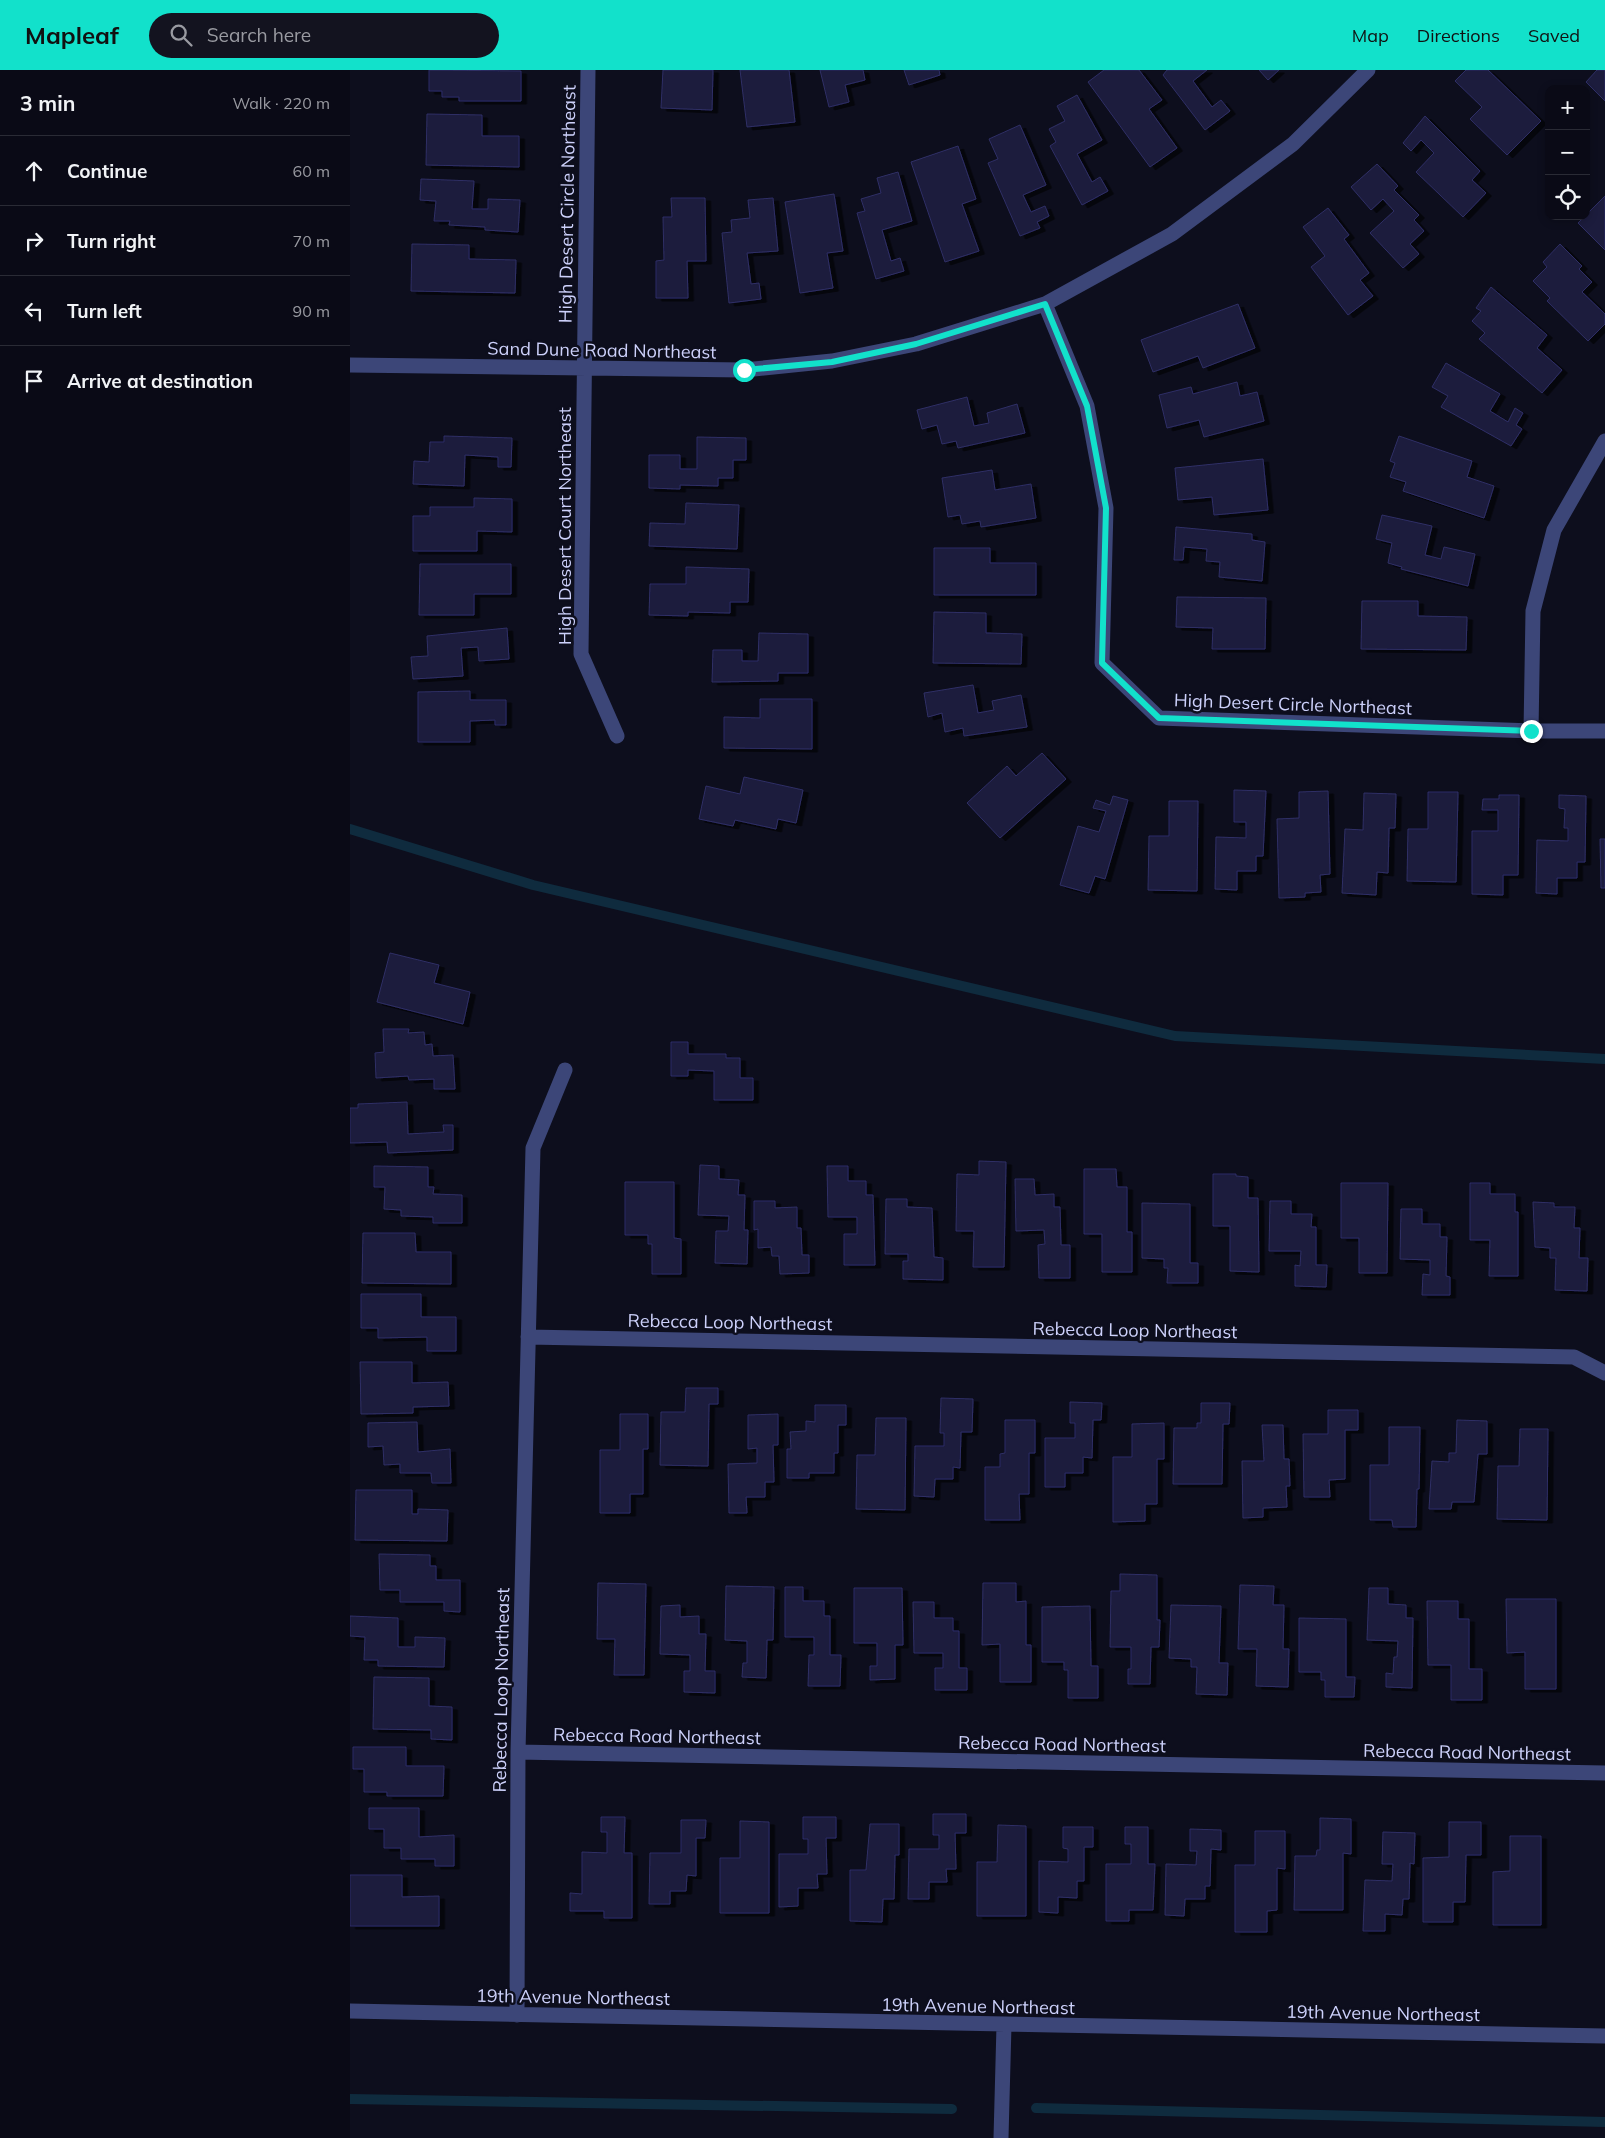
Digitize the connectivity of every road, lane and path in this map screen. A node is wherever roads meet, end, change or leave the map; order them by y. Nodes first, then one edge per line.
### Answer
1 (588, 70) edge
2 (1368, 70) edge
3 (1045, 304) junction
4 (350, 365) edge
5 (584, 368) junction
6 (1605, 441) edge
7 (1531, 731) junction
8 (1605, 731) edge
9 (616, 736) dead end
10 (564, 1070) dead end
11 (528, 1337) junction
12 (1605, 1373) edge
13 (518, 1752) junction
14 (1605, 1773) edge
15 (350, 2011) edge
16 (516, 2015) junction
17 (1004, 2025) junction
18 (1605, 2036) edge
19 (1001, 2138) edge

1 - 5 street, High Desert Circle Northeast
2 - 3 street, Sand Dune Road Northeast
3 - 5 street, Sand Dune Road Northeast
3 - 7 street, High Desert Circle Northeast
4 - 5 street, Sand Dune Road Northeast
5 - 9 street, High Desert Court Northeast
6 - 7 street
7 - 8 street, High Desert Circle Northeast
10 - 11 street
11 - 12 street, Rebecca Loop Northeast
11 - 13 street, Rebecca Loop Northeast
13 - 14 street, Rebecca Road Northeast
13 - 16 street, Rebecca Loop Northeast
15 - 16 street, 19th Avenue Northeast
16 - 17 street, 19th Avenue Northeast
17 - 18 street, 19th Avenue Northeast
17 - 19 street

